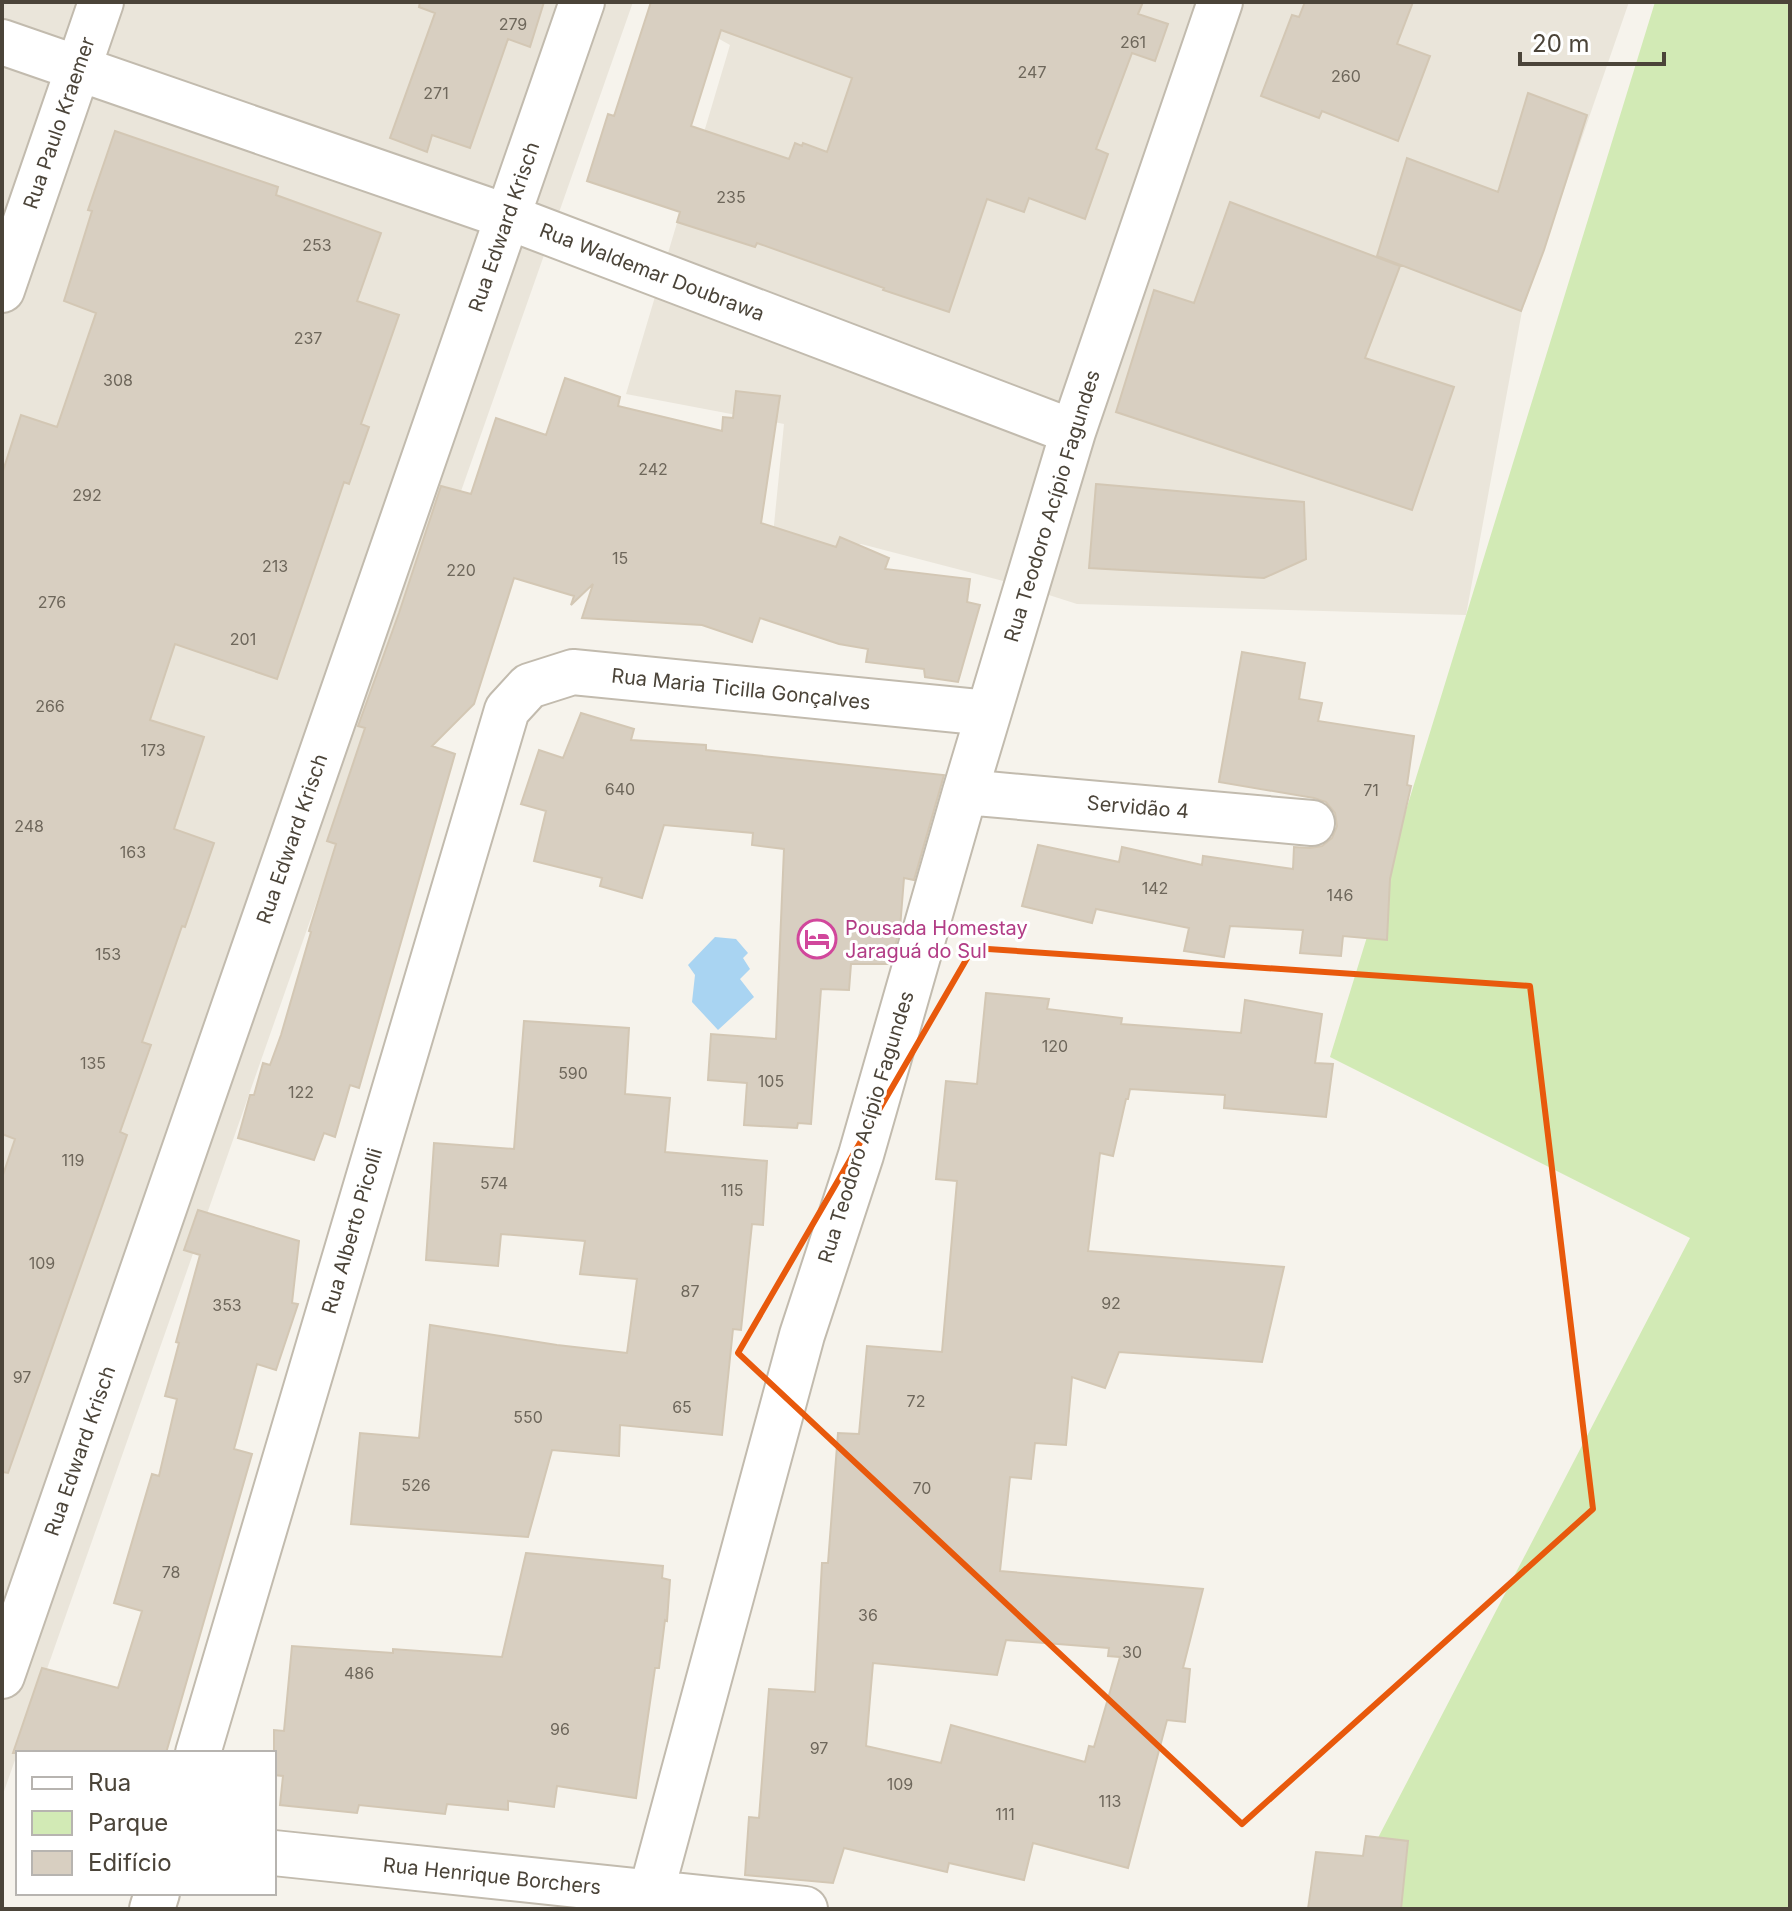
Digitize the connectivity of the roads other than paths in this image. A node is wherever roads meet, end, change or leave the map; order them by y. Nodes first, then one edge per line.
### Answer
1 (101, 2) edge
2 (582, 2) edge
3 (1220, 2) edge
4 (2, 42) edge
5 (78, 69) junction
6 (508, 217) junction
7 (2, 290) edge
8 (1073, 432) junction
9 (507, 710) joint
10 (988, 713) junction
11 (965, 792) junction
12 (1312, 823) dead end
13 (2, 1676) edge
14 (199, 1751) edge
15 (276, 1853) edge
16 (651, 1893) junction
17 (805, 1909) edge

1 - 5 street, Rua Paulo Kraemer
2 - 6 street, Rua Edward Krisch
3 - 8 street, Rua Teodoro Acípio Fagundes
4 - 5 street, Rua Waldemar Doubrawa
5 - 6 street, Rua Waldemar Doubrawa
5 - 7 street, Rua Paulo Kraemer
6 - 8 street, Rua Waldemar Doubrawa
6 - 13 street, Rua Edward Krisch
8 - 10 street, Rua Teodoro Acípio Fagundes
9 - 10 street, Rua Maria Ticilla Gonçalves
9 - 14 street, Rua Alberto Picolli
10 - 11 street, Rua Teodoro Acípio Fagundes
11 - 12 street, Servidão 4
11 - 16 street, Rua Teodoro Acípio Fagundes
15 - 16 street, Rua Henrique Borchers
16 - 17 street, Rua Henrique Borchers

